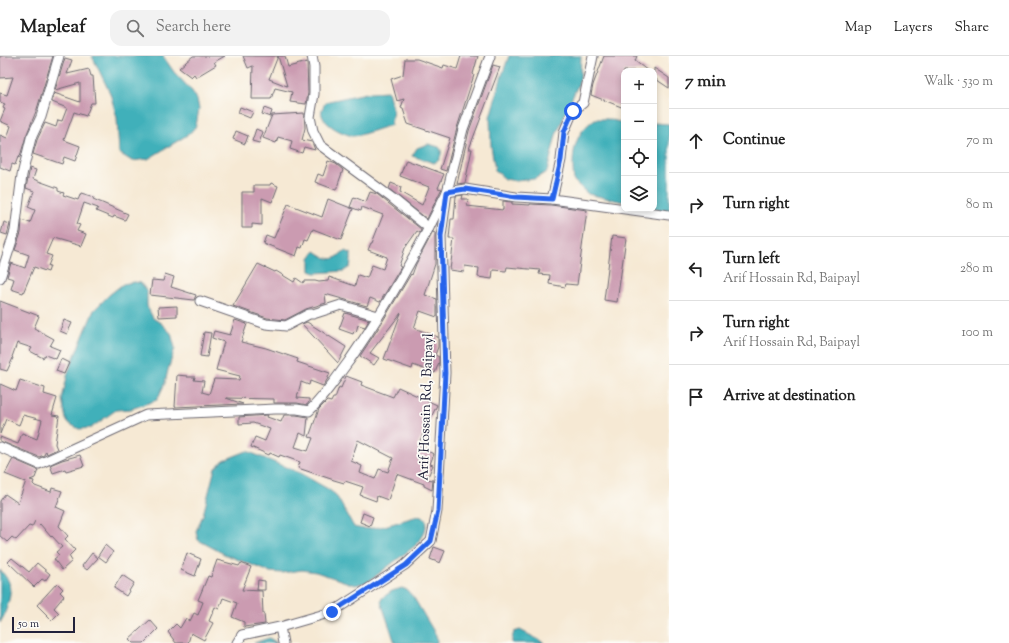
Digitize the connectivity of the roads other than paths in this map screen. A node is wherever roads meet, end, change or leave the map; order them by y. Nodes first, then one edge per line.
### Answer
1 (59, 56) edge
2 (312, 56) edge
3 (490, 56) edge
4 (594, 56) edge
5 (447, 192) junction
6 (552, 199) junction
7 (669, 215) edge
8 (429, 228) junction
9 (2, 264) edge
10 (0, 278) edge
11 (200, 301) dead end
12 (378, 316) junction
13 (0, 447) edge
14 (280, 627) junction
15 (237, 643) edge
16 (283, 643) edge

1 - 9 street
2 - 8 street
3 - 5 street, Arif Hossain Rd, Baipayl
4 - 6 street
5 - 6 street
5 - 8 street
5 - 14 street, Arif Hossain Rd, Baipayl
6 - 7 street
8 - 12 street
9 - 10 street
11 - 12 street
12 - 13 street
14 - 15 street, Arif Hossain Rd, Baipayl
14 - 16 street

